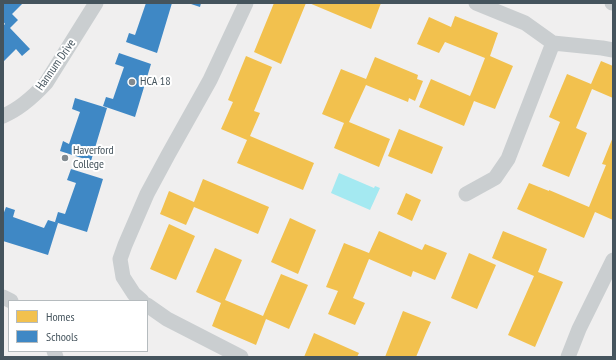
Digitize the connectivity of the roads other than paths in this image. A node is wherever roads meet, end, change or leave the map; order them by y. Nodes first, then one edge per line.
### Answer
1 (96, 3) edge
2 (246, 3) edge
3 (483, 4) edge
4 (510, 9) edge
5 (553, 43) junction
6 (613, 50) edge
7 (3, 116) edge
8 (466, 194) dead end
9 (613, 260) edge
10 (141, 300) edge
11 (148, 306) edge
12 (241, 357) edge
13 (568, 357) edge

1 - 7 street, Hannum Drive
2 - 10 street
3 - 4 street
4 - 5 street
5 - 6 street
5 - 8 street
9 - 13 street
11 - 12 street

